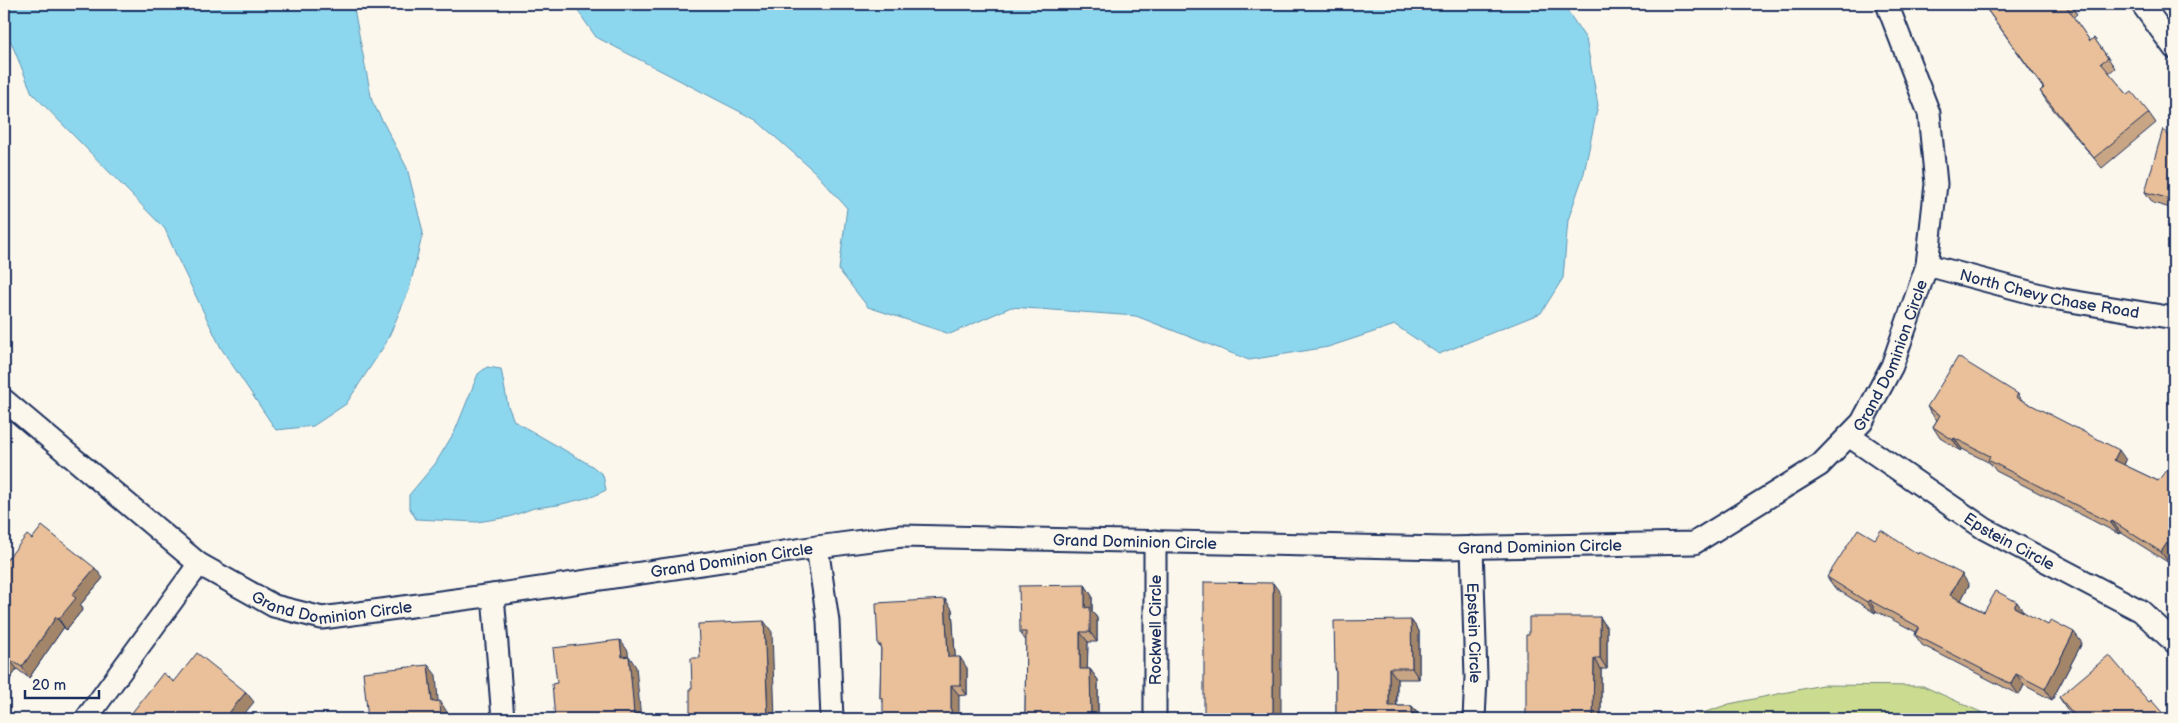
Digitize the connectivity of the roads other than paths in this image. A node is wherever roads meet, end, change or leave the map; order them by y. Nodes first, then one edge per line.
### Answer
1 (1887, 4) edge
2 (2142, 4) edge
3 (2174, 48) edge
4 (1927, 265) junction
5 (2174, 318) edge
6 (4, 400) edge
7 (1849, 436) junction
8 (1155, 541) junction
9 (817, 547) junction
10 (1472, 548) junction
11 (199, 564) junction
12 (493, 595) junction
13 (2174, 642) edge
14 (86, 719) edge
15 (503, 719) edge
16 (832, 719) edge
17 (1155, 719) edge
18 (1474, 719) edge

1 - 4 street, Grand Dominion Circle
2 - 3 street
4 - 5 street, North Chevy Chase Road
4 - 7 street, Grand Dominion Circle
6 - 11 street, Grand Dominion Circle
7 - 10 street, Grand Dominion Circle
7 - 13 street, Epstein Circle
8 - 9 street, Grand Dominion Circle
8 - 10 street, Grand Dominion Circle
8 - 17 street, Rockwell Circle
9 - 12 street, Grand Dominion Circle
9 - 16 street
10 - 18 street, Epstein Circle
11 - 12 street, Grand Dominion Circle
11 - 14 street
12 - 15 street

